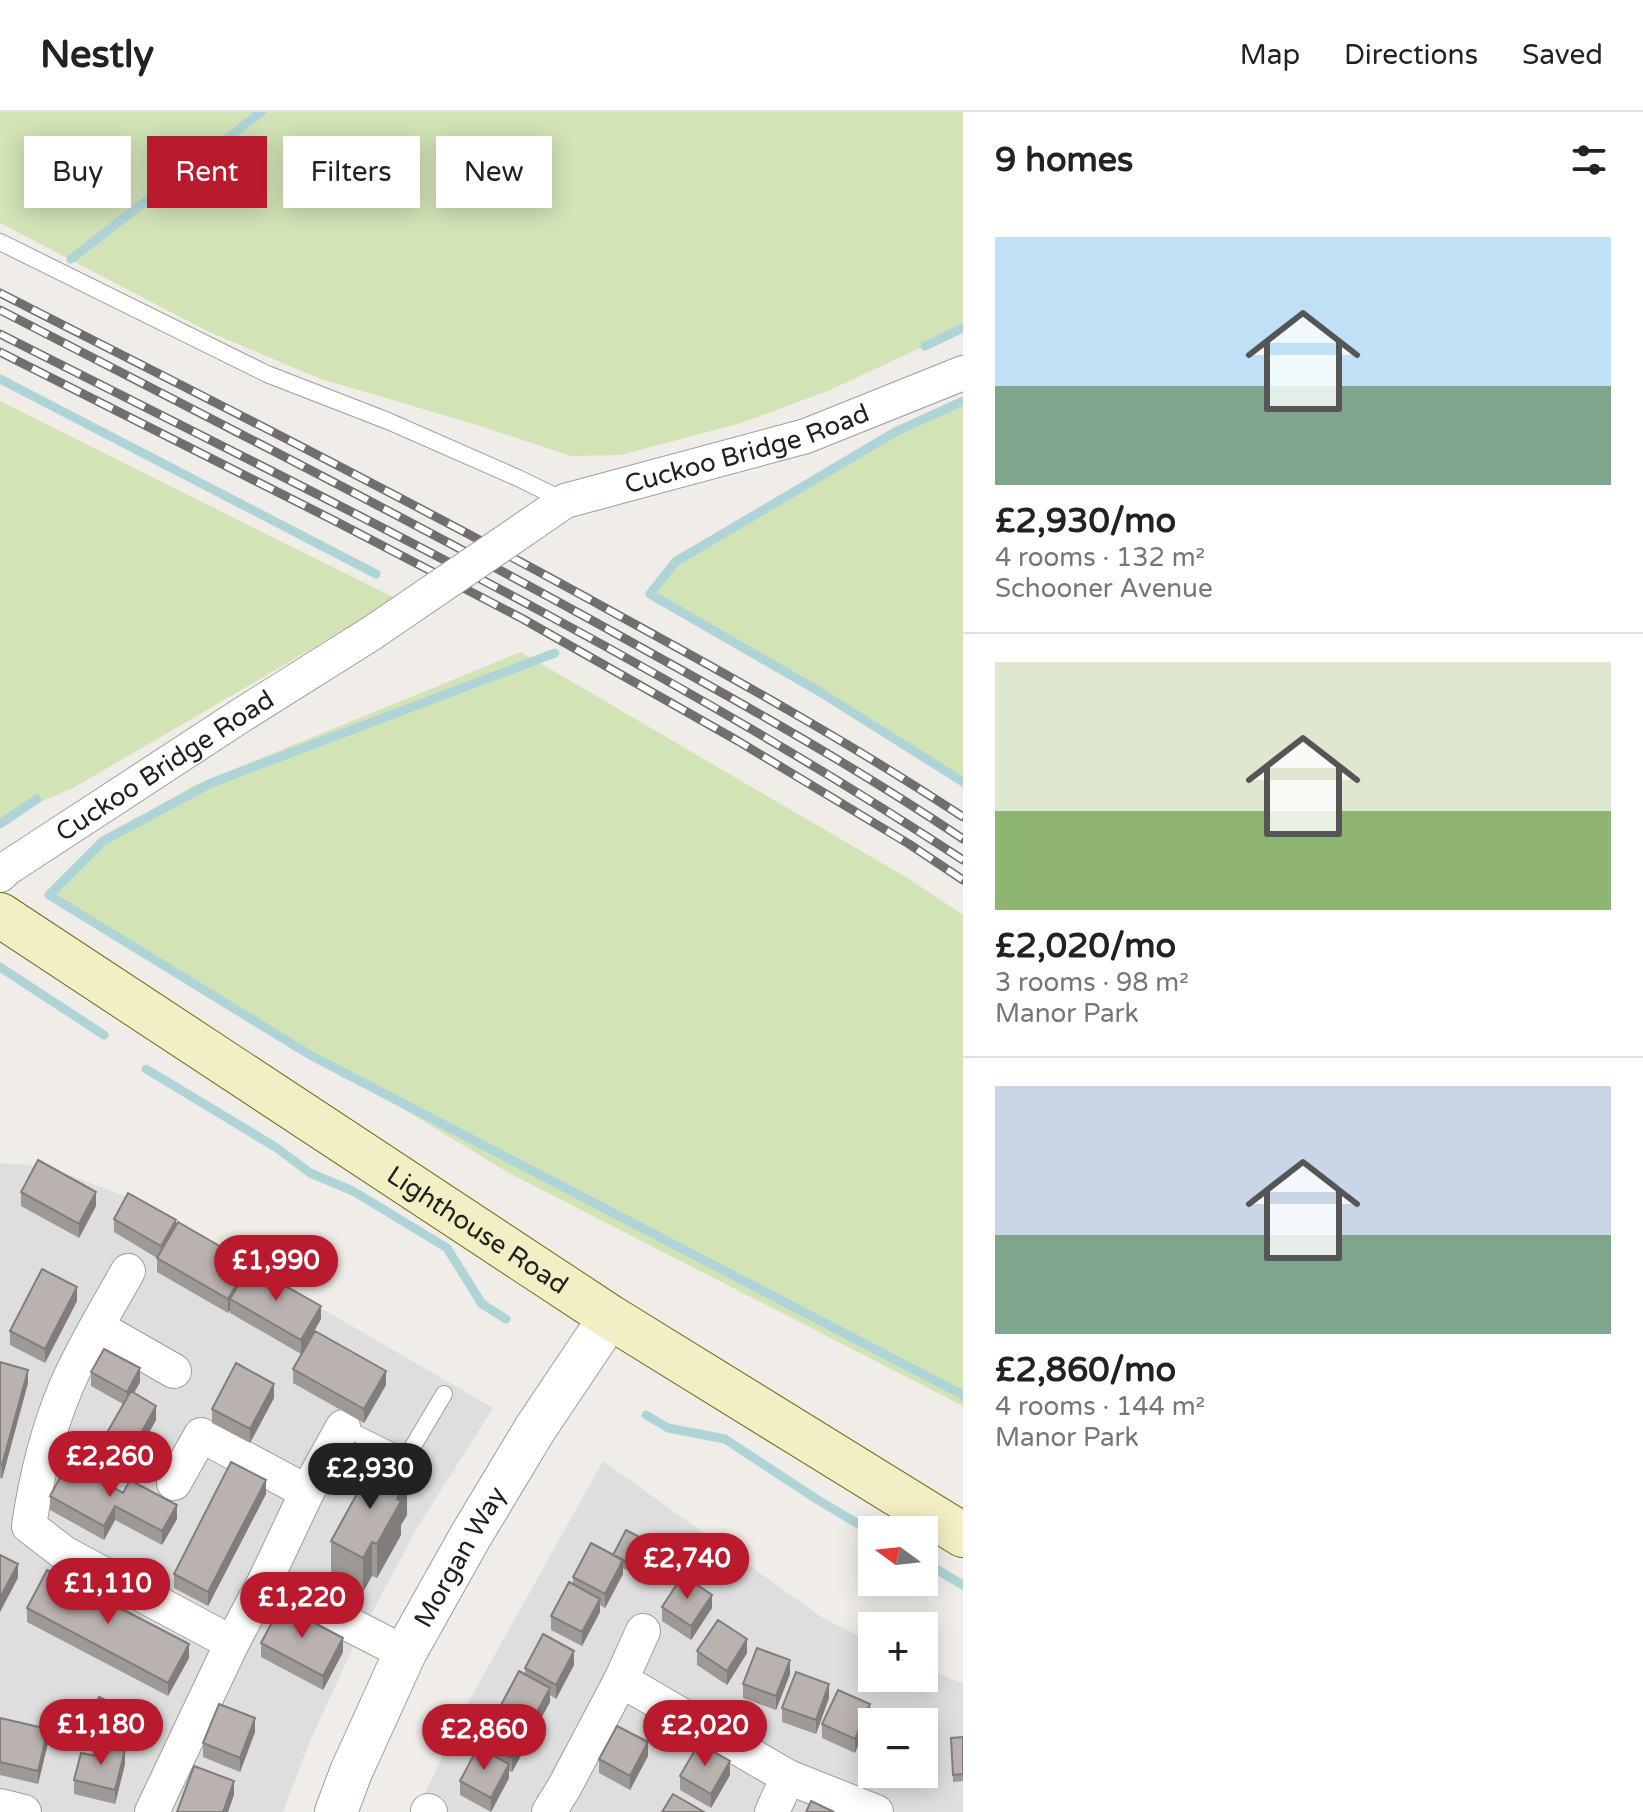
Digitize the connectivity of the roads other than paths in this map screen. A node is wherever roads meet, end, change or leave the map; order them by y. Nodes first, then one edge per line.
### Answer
1 (0, 242) edge
2 (963, 373) edge
3 (565, 501) junction
4 (0, 875) edge
5 (0, 915) edge
6 (128, 1271) dead end
7 (610, 1317) junction
8 (97, 1327) junction
9 (174, 1371) dead end
10 (444, 1394) dead end
11 (343, 1427) joint
12 (174, 1483) dead end
13 (307, 1492) junction
14 (963, 1535) edge
15 (265, 1581) junction
16 (643, 1631) dead end
17 (232, 1643) junction
18 (405, 1653) junction
19 (621, 1680) junction
20 (788, 1777) junction
21 (557, 1799) edge
22 (0, 1806) edge
23 (24, 1812) edge
24 (152, 1812) edge
25 (336, 1812) edge
26 (772, 1812) edge
27 (876, 1812) edge

1 - 3 lane
2 - 3 street, Cuckoo Bridge Road
3 - 4 street, Cuckoo Bridge Road, bridge
5 - 7 main road, Lighthouse Road
6 - 8 street
7 - 14 main road, Lighthouse Road
7 - 18 street, Morgan Way
8 - 9 street
8 - 17 street
10 - 11 lane
11 - 13 street
12 - 13 street
13 - 15 street
15 - 17 street
15 - 18 street
16 - 19 street
17 - 24 street
18 - 25 street, Morgan Way
19 - 20 street
19 - 21 street
20 - 26 street
20 - 27 street
22 - 23 street

